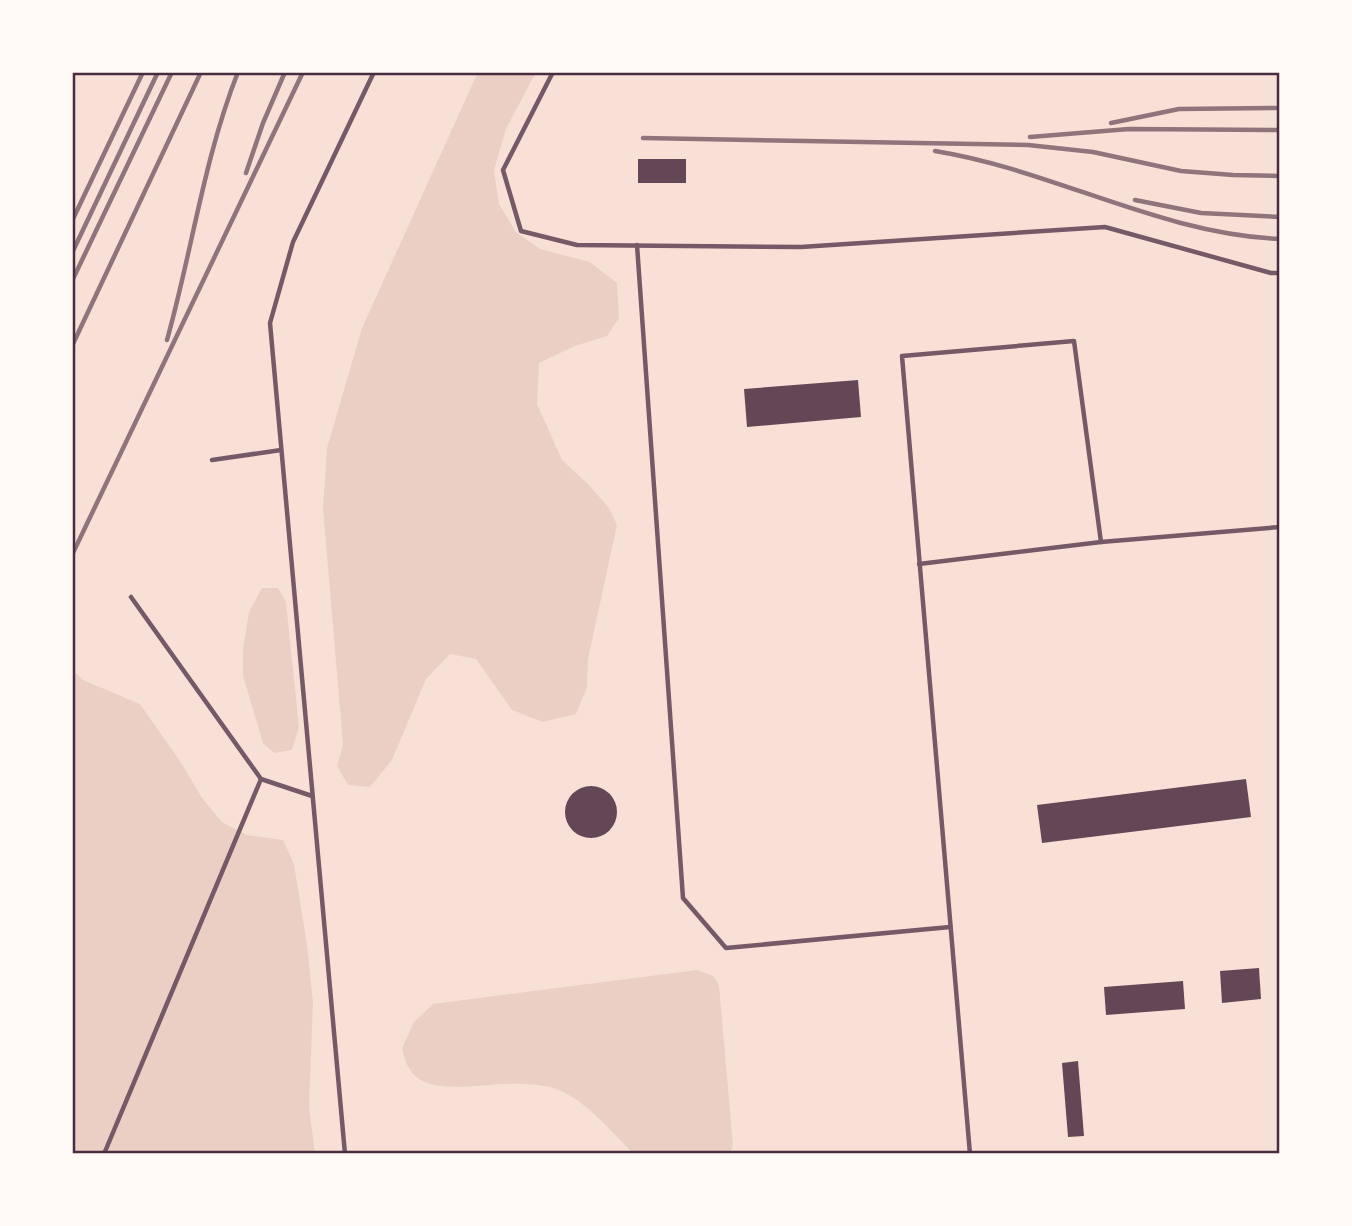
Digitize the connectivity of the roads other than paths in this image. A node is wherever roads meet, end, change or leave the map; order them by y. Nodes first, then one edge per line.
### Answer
1 (374, 72) edge
2 (553, 72) edge
3 (637, 245) junction
4 (1280, 273) edge
5 (281, 450) junction
6 (212, 460) dead end
7 (1280, 527) edge
8 (1101, 542) junction
9 (919, 564) junction
10 (131, 597) dead end
11 (261, 779) junction
12 (312, 796) junction
13 (950, 927) junction
14 (104, 1154) edge
15 (345, 1154) edge
16 (970, 1154) edge

1 - 5 lane
2 - 3 lane
3 - 4 lane
3 - 13 lane
5 - 6 lane
5 - 12 lane
7 - 8 lane
8 - 9 lane
8 - 9 lane
9 - 13 lane
10 - 11 lane
11 - 12 lane
11 - 14 lane
12 - 15 lane
13 - 16 lane

